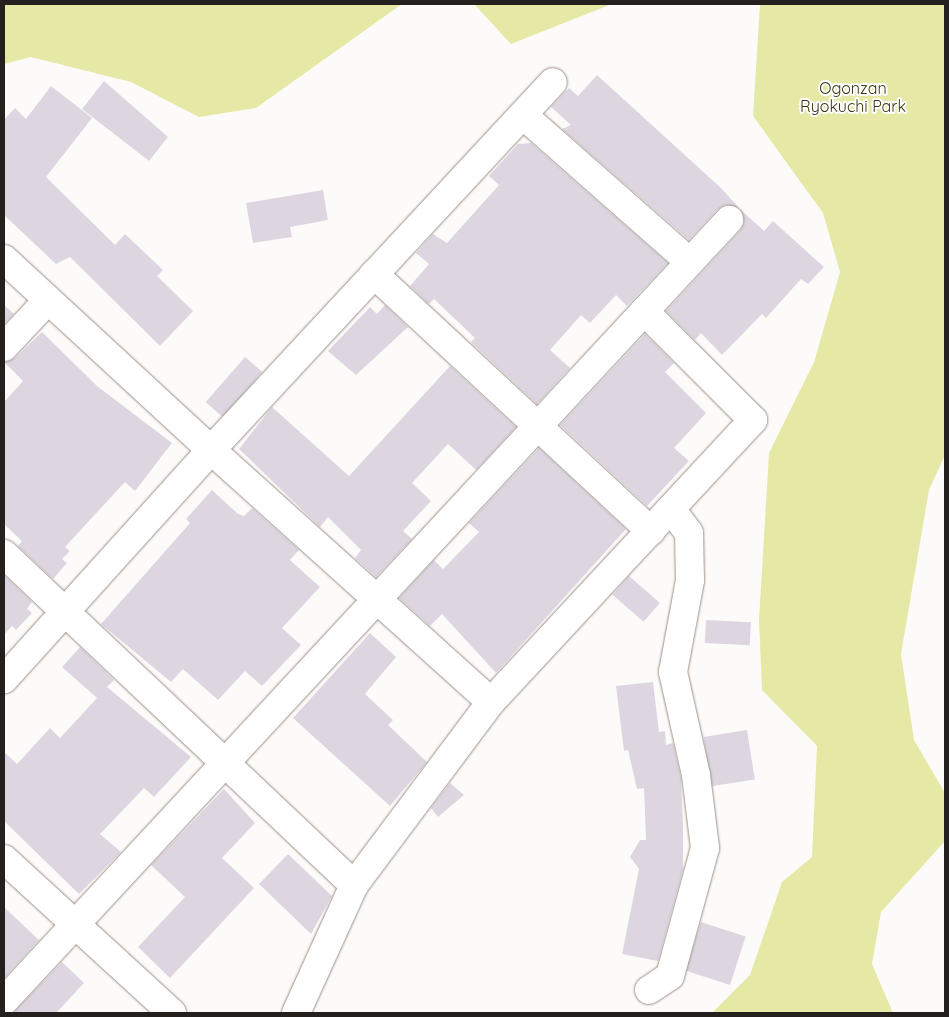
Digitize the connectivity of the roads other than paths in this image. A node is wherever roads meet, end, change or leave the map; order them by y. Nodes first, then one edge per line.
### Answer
1 (553, 82) dead end
2 (523, 114) junction
3 (729, 220) dead end
4 (4, 260) edge
5 (690, 262) junction
6 (374, 274) junction
7 (48, 300) junction
8 (644, 311) junction
9 (4, 347) edge
10 (537, 426) junction
11 (210, 450) junction
12 (672, 509) junction
13 (651, 532) junction
14 (4, 554) edge
15 (376, 599) junction
16 (66, 610) junction
17 (4, 679) edge
18 (491, 702) junction
19 (225, 762) junction
20 (4, 859) edge
21 (354, 885) junction
22 (74, 924) junction
23 (649, 990) dead end
24 (4, 1001) edge
25 (172, 1013) edge
26 (296, 1013) edge

1 - 2 street
2 - 5 street
2 - 6 street
3 - 5 street
4 - 7 street
5 - 8 street
6 - 10 street
6 - 11 street
7 - 9 street
7 - 11 street
8 - 10 street
8 - 12 street
10 - 13 street
10 - 15 street
11 - 15 street
11 - 16 street
12 - 13 street
12 - 23 street
13 - 18 street
14 - 16 street
15 - 18 street
15 - 19 street
16 - 17 street
16 - 19 street
18 - 21 street
19 - 21 street
19 - 22 street
20 - 22 street
21 - 26 street
22 - 24 street
22 - 25 street

